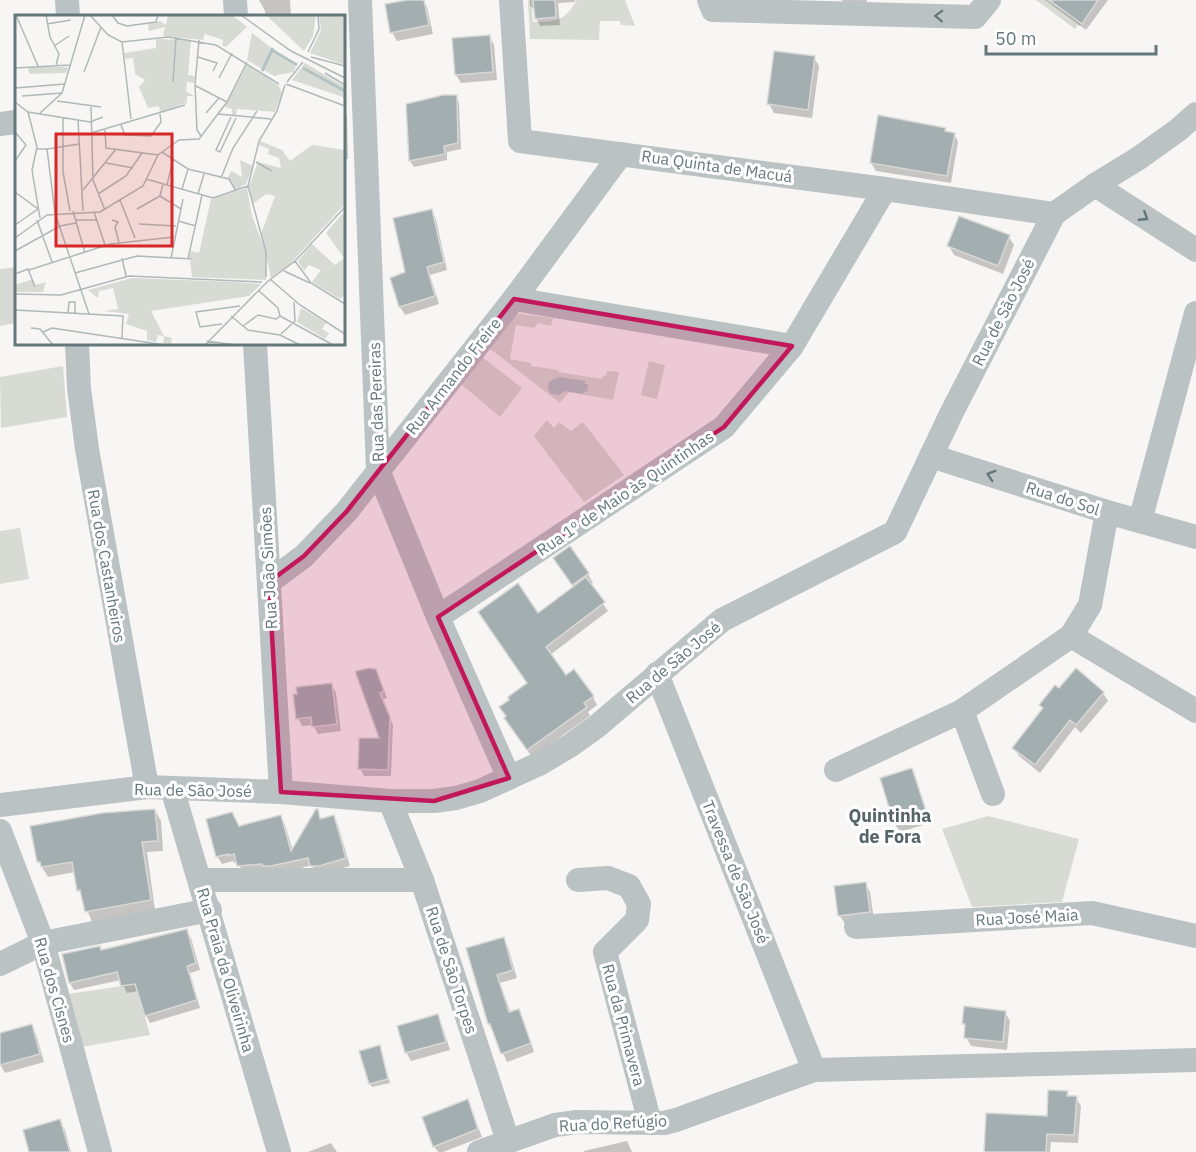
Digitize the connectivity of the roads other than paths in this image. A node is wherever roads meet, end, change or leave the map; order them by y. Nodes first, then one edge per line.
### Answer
1 (67, 0) edge
2 (235, 0) edge
3 (360, 0) edge
4 (511, 0) edge
5 (709, 0) edge
6 (989, 0) edge
7 (68, 15) edge
8 (236, 15) edge
9 (1196, 114) edge
10 (15, 122) edge
11 (0, 123) edge
12 (621, 154) junction
13 (1095, 185) junction
14 (885, 189) junction
15 (1054, 214) junction
16 (1196, 250) edge
17 (514, 299) junction
18 (1196, 313) edge
19 (77, 345) edge
20 (255, 345) edge
21 (792, 346) junction
22 (931, 456) junction
23 (378, 470) junction
24 (1107, 512) junction
25 (1140, 521) junction
26 (1196, 537) edge
27 (269, 582) junction
28 (438, 618) junction
29 (1071, 636) junction
30 (657, 674) junction
31 (962, 711) junction
32 (1196, 711) edge
33 (836, 770) dead end
34 (509, 778) junction
35 (147, 787) junction
36 (172, 788) junction
37 (281, 792) junction
38 (993, 794) dead end
39 (390, 801) junction
40 (0, 805) edge
41 (0, 831) edge
42 (200, 880) junction
43 (422, 880) junction
44 (578, 880) dead end
45 (210, 910) junction
46 (856, 927) dead end
47 (1196, 936) edge
48 (43, 943) junction
49 (0, 964) edge
50 (1196, 1060) edge
51 (814, 1070) junction
52 (650, 1123) junction
53 (508, 1141) junction
54 (100, 1152) edge
55 (279, 1152) edge
56 (479, 1152) edge

1 - 7 street
2 - 8 street
3 - 23 street, Rua das Pereiras
4 - 12 street, Rua Quinta de Macuá
6 -> 5 street
9 - 13 street, Rua de São José
10 - 11 street
12 - 14 street, Rua Quinta de Macuá
12 - 17 street, Rua Armando Freire
13 - 15 street, Rua de São José
13 -> 16 street
14 - 15 street, Rua Quinta de Macuá
14 - 21 street, Rua 1º de Maio às Quintinhas
15 - 22 street, Rua de São José
17 - 21 street
17 - 23 street, Rua Armando Freire
18 - 25 street
19 - 35 street, Rua dos Castanheiros
20 - 27 street, Rua João Simões
21 - 28 street, Rua 1º de Maio às Quintinhas
24 -> 22 street, Rua do Sol
22 - 30 street, Rua de São José
23 - 27 street, Rua Armando Freire
23 - 28 street, Rua das Pereiras
24 - 25 street, Rua do Sol
24 - 29 street
25 - 26 street, Rua do Sol
27 - 37 street, Rua João Simões
28 - 34 street, Rua das Pereiras
29 - 31 street
29 - 32 street
30 - 34 street, Rua de São José
30 - 51 street, Travessa de São José
31 - 33 street
31 - 38 street
34 - 39 street, Rua de São José
35 - 36 street, Rua de São José
35 - 40 street, Rua de São José
36 - 37 street, Rua de São José
36 - 42 street, Rua Praia da Oliveirinha
37 - 39 street, Rua de São José
39 - 43 street, Rua de São Torpes
41 - 48 street, Rua dos Cisnes
42 - 43 street
42 - 45 street, Rua Praia da Oliveirinha
43 - 53 street, Rua de São Torpes
44 - 52 street, Rua da Primavera
45 - 48 street
45 - 55 street, Rua Praia da Oliveirinha
46 - 47 street, Rua José Maia
48 - 49 street
48 - 54 street, Rua dos Cisnes
50 - 51 street, Rua do Refúgio
51 - 52 street, Rua do Refúgio
52 - 53 street, Rua do Refúgio
53 - 56 street, Rua do Refúgio

